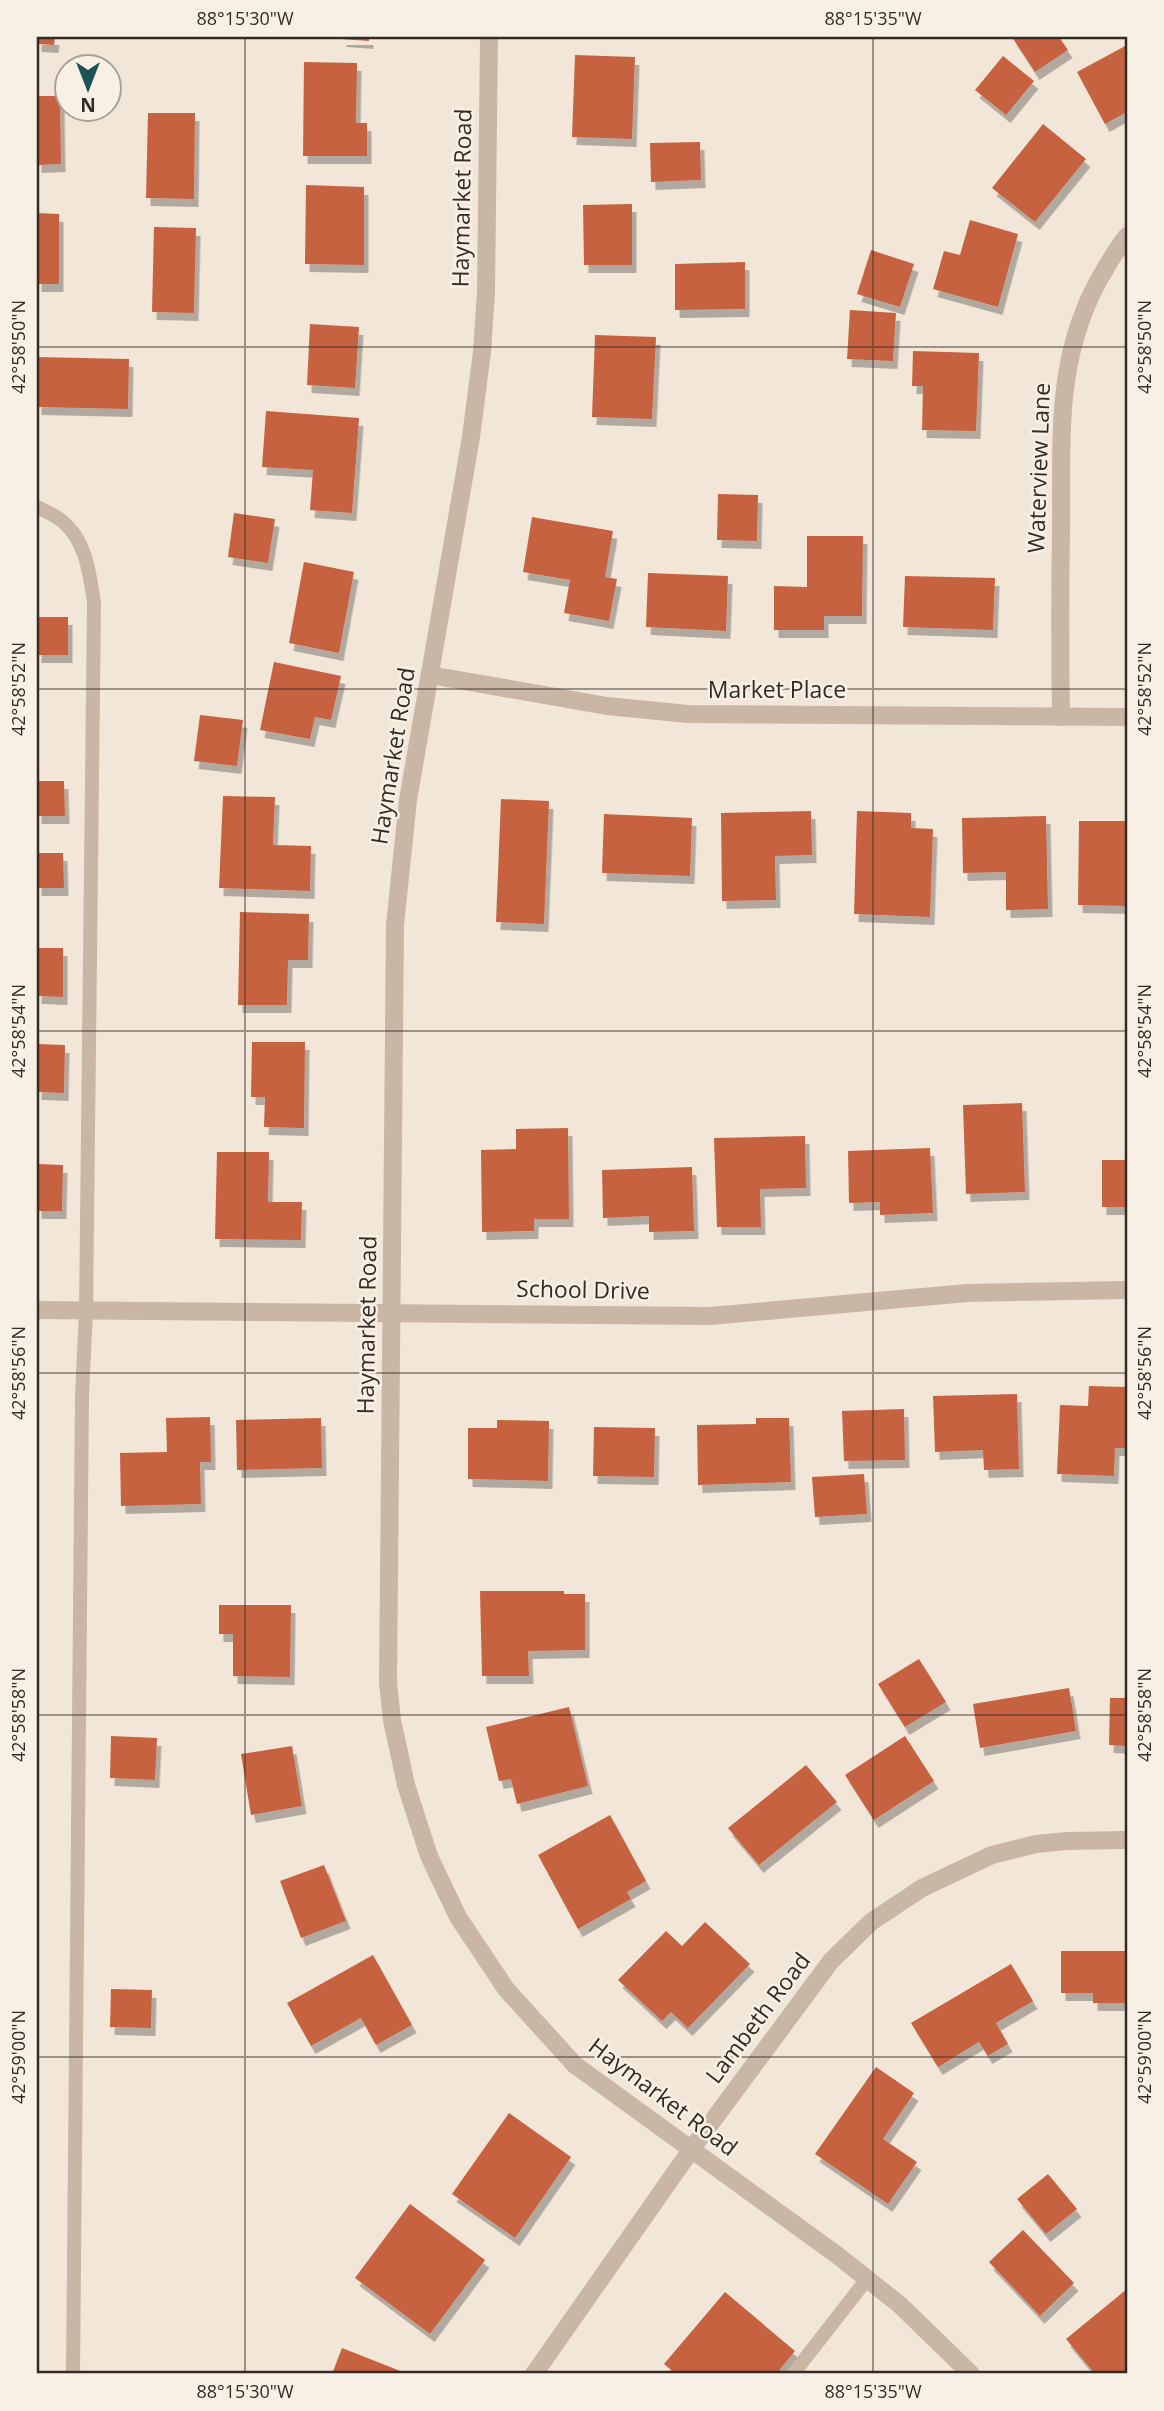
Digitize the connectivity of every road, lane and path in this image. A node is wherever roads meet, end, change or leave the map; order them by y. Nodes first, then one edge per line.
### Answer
1 (489, 37) edge
2 (1127, 236) edge
3 (37, 507) edge
4 (430, 675) junction
5 (1061, 717) junction
6 (1127, 718) edge
7 (1127, 1290) edge
8 (37, 1310) edge
9 (86, 1311) junction
10 (391, 1313) junction
11 (1127, 1840) edge
12 (691, 2150) junction
13 (867, 2279) junction
14 (73, 2374) edge
15 (534, 2374) edge
16 (793, 2374) edge
17 (971, 2374) edge

1 - 4 street, Haymarket Road
2 - 5 street, Waterview Lane
3 - 9 lane
4 - 5 street, Market Place
4 - 10 street, Haymarket Road
5 - 6 street, Market Place
7 - 10 street, School Drive
8 - 9 street, School Drive
9 - 10 street, School Drive
9 - 14 lane
10 - 12 street, Haymarket Road
11 - 12 street, Lambeth Road
12 - 13 street, Haymarket Road
12 - 15 street, Lambeth Road
13 - 16 lane
13 - 17 street, Haymarket Road

